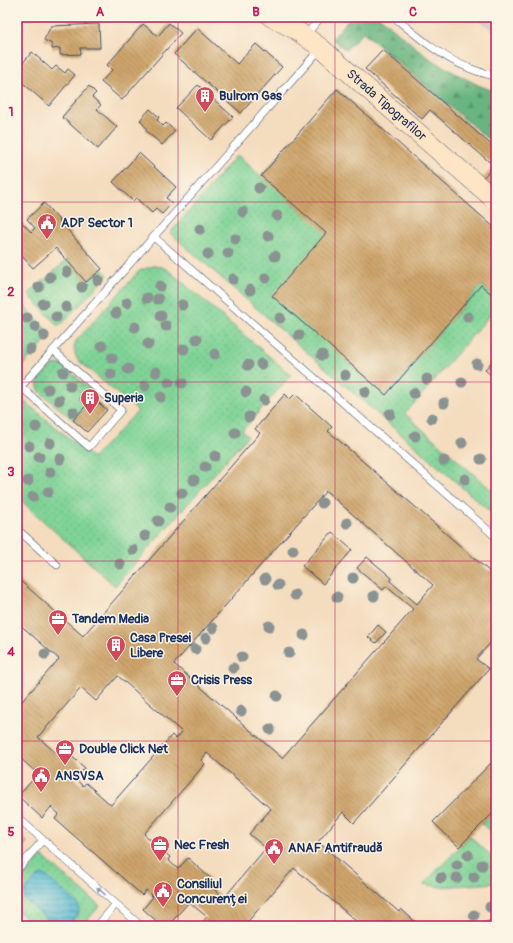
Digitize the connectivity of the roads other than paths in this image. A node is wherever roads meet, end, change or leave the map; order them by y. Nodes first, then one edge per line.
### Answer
1 (271, 17) edge
2 (321, 17) edge
3 (394, 17) edge
4 (305, 36) junction
5 (321, 48) junction
6 (496, 77) edge
7 (496, 201) edge
8 (154, 237) junction
9 (53, 350) junction
10 (19, 389) edge
11 (17, 529) edge
12 (496, 537) edge
13 (57, 565) dead end
14 (17, 818) edge
15 (43, 840) junction
16 (17, 870) edge
17 (116, 904) junction
18 (496, 922) edge
19 (97, 926) edge
20 (141, 926) edge
21 (485, 926) edge

1 - 4 street, Strada Tipografilor
2 - 4 lane
3 - 6 lane
4 - 5 street, Strada Tipografilor
5 - 7 street, Strada Tipografilor
5 - 8 lane
8 - 9 lane
8 - 12 lane
9 - 10 lane
9 - 10 lane
11 - 13 lane
14 - 15 lane
15 - 16 lane
17 -> 15 lane
17 - 19 lane
17 - 20 lane
18 - 21 lane

